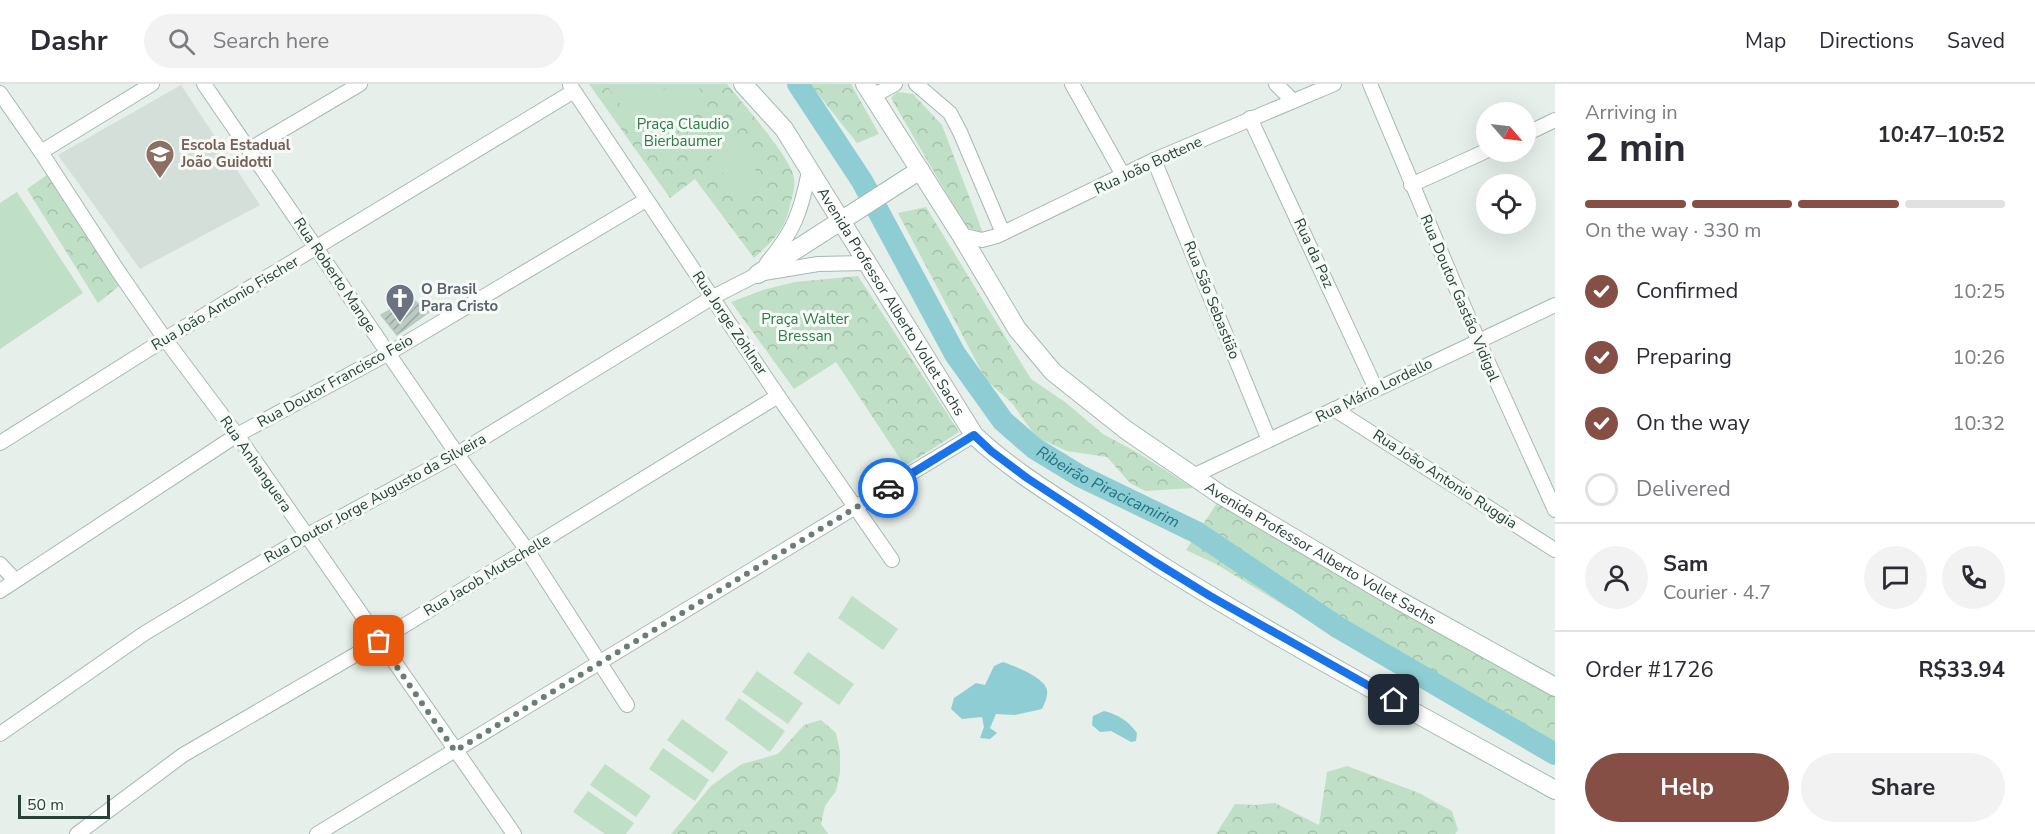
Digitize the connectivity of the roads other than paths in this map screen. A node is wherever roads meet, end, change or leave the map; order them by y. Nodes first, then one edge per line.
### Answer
1 (152, 84) edge
2 (204, 84) edge
3 (360, 84) edge
4 (743, 84) edge
5 (895, 84) edge
6 (916, 84) edge
7 (1072, 84) edge
8 (1276, 84) edge
9 (1334, 84) edge
10 (1370, 84) edge
11 (572, 87) edge
12 (869, 90) edge
13 (0, 93) edge
14 (1293, 101) junction
15 (1250, 118) junction
16 (1555, 122) edge
17 (1536, 130) edge
18 (250, 149) junction
19 (41, 152) junction
20 (1476, 156) edge
21 (1154, 160) junction
22 (920, 170) junction
23 (809, 171) junction
24 (1123, 175) junction
25 (1412, 185) junction
26 (646, 200) junction
27 (839, 221) junction
28 (1003, 232) junction
29 (961, 236) junction
30 (316, 247) junction
31 (867, 263) junction
32 (758, 274) junction
33 (713, 297) junction
34 (1555, 305) edge
35 (165, 339) junction
36 (1478, 340) junction
37 (389, 353) junction
38 (1376, 389) junction
39 (778, 396) junction
40 (1334, 409) junction
41 (237, 435) junction
42 (974, 435) junction
43 (1269, 440) junction
44 (0, 443) edge
45 (457, 454) junction
46 (1193, 476) junction
47 (855, 508) junction
48 (1555, 510) edge
49 (306, 536) junction
50 (527, 550) junction
51 (1555, 550) edge
52 (892, 560) dead end
53 (0, 564) edge
54 (15, 580) junction
55 (0, 591) edge
56 (379, 641) junction
57 (602, 663) junction
58 (1555, 687) edge
59 (627, 705) dead end
60 (0, 734) edge
61 (455, 751) junction
62 (1555, 790) edge
63 (77, 834) edge
64 (317, 834) edge
65 (514, 834) edge

1 - 19 street
2 - 18 street, Rua Roberto Mange
3 - 18 street
4 - 23 main road, Avenida Professor Alberto Vollet Sachs
5 - 12 street
6 - 28 street
7 - 24 street
8 - 14 street
9 - 14 street, Rua João Bottene
10 - 25 street, Rua Doutor Gastão Vidigal
11 - 26 street, Rua Jorge Zohlner
11 - 30 street, Rua João Antonio Fischer
12 - 22 main road, Avenida Professor Alberto Vollet Sachs
13 - 19 street, Rua Anhanguera
14 - 15 street, Rua João Bottene
15 - 21 street, Rua João Bottene
15 - 38 street, Rua da Paz
16 - 17 street
18 - 30 street, Rua Roberto Mange
19 - 35 street, Rua Anhanguera
20 - 25 street
21 - 24 street, Rua João Bottene
21 - 43 street, Rua São Sebastião
22 - 27 main road
22 - 29 main road, Avenida Professor Alberto Vollet Sachs
23 - 27 main road, Avenida Professor Alberto Vollet Sachs
23 - 32 street, Rua Doutor Jorge Augusto da Silveira
24 - 28 street, Rua João Bottene
25 - 36 street, Rua Doutor Gastão Vidigal
26 - 33 street, Rua Jorge Zohlner
26 - 37 street, Rua Doutor Francisco Feio
27 - 31 main road, Avenida Professor Alberto Vollet Sachs
27 - 32 main road
28 - 29 street, Rua João Bottene
29 - 46 main road, Avenida Professor Alberto Vollet Sachs
30 - 35 street, Rua João Antonio Fischer
30 - 37 street, Rua Roberto Mange
31 - 32 street, Rua Doutor Jorge Augusto da Silveira
31 - 42 main road, Avenida Professor Alberto Vollet Sachs
32 - 33 street, Rua Doutor Jorge Augusto da Silveira
33 - 39 street, Rua Jorge Zohlner
33 - 45 street, Rua Doutor Jorge Augusto da Silveira
34 - 36 street, Rua Mário Lordello
35 - 41 street, Rua Anhanguera
35 - 44 street, Rua João Antonio Fischer
36 - 38 street, Rua Mário Lordello
36 - 48 street, Rua Doutor Gastão Vidigal
37 - 41 street, Rua Doutor Francisco Feio
37 - 45 street, Rua Roberto Mange
38 - 40 street, Rua Mário Lordello
39 - 47 street, Rua Jorge Zohlner
39 - 50 street, Rua Jacob Mutschelle
40 - 43 street, Rua Mário Lordello
40 - 51 street, Rua João Antonio Ruggia
41 - 49 street, Rua Anhanguera
41 - 54 street, Rua Doutor Francisco Feio
42 - 47 street
42 - 62 main road, Avenida Professor Alberto Vollet Sachs
43 - 46 street, Rua Mário Lordello
45 - 49 street, Rua Doutor Jorge Augusto da Silveira
45 - 50 street, Rua Roberto Mange
46 - 58 main road, Avenida Professor Alberto Vollet Sachs
47 - 52 street, Rua Jorge Zohlner
47 - 57 street
49 - 56 street, Rua Anhanguera
49 - 60 street, Rua Doutor Jorge Augusto da Silveira
50 - 56 street, Rua Jacob Mutschelle
50 - 57 street, Rua Roberto Mange
53 - 54 street
54 - 55 street, Rua Doutor Francisco Feio
56 - 61 street, Rua Anhanguera
56 - 63 street, Rua Jacob Mutschelle
57 - 59 street, Rua Roberto Mange
57 - 61 street
61 - 64 street
61 - 65 street, Rua Anhanguera

